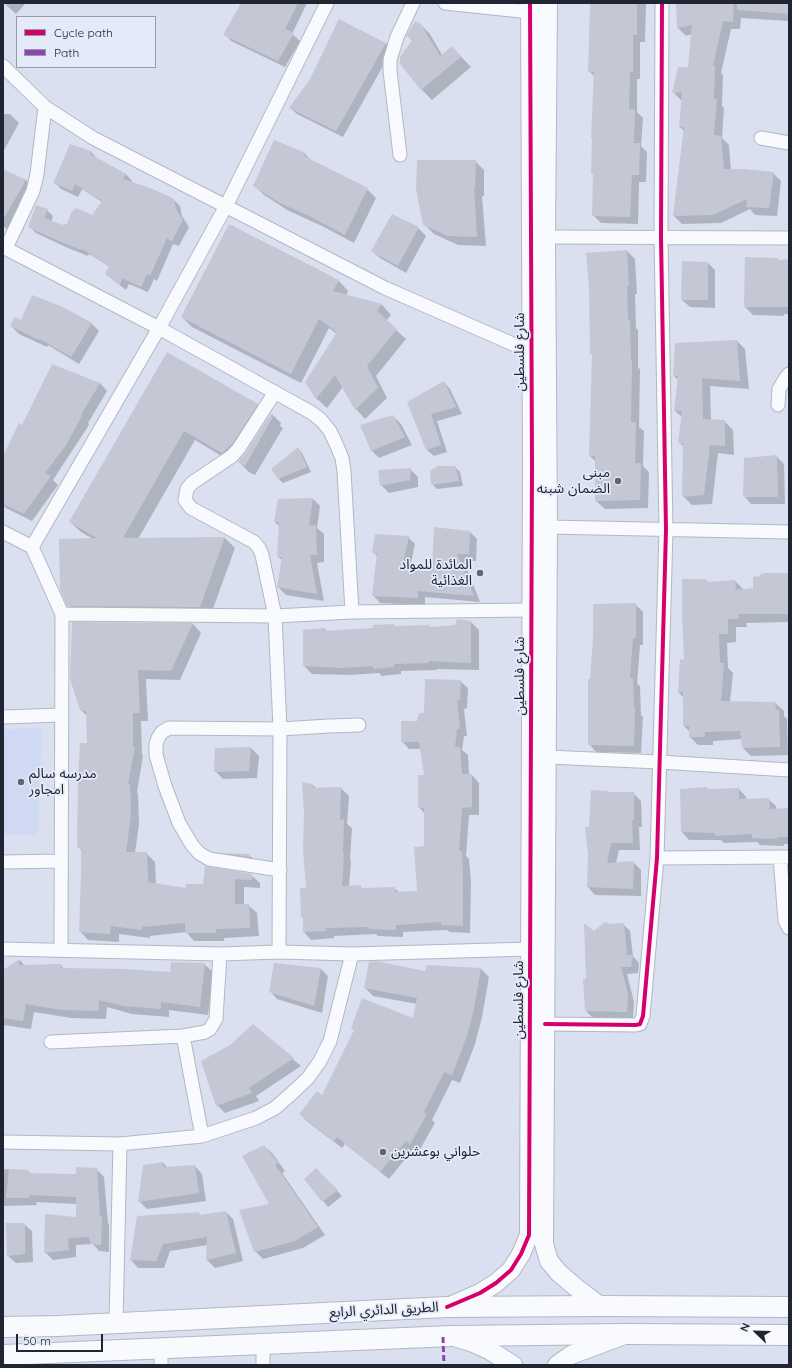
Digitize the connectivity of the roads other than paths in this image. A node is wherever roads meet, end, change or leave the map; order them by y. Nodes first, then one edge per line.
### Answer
1 (327, 3) edge
2 (413, 3) edge
3 (445, 3) edge
4 (548, 3) edge
5 (662, 3) edge
6 (530, 8) edge
7 (3, 66) edge
8 (45, 107) junction
9 (761, 138) dead end
10 (789, 143) edge
11 (400, 155) dead end
12 (226, 206) junction
13 (546, 237) junction
14 (661, 237) junction
15 (789, 238) edge
16 (5, 247) edge
17 (159, 328) junction
18 (531, 352) junction
19 (789, 374) edge
20 (275, 392) junction
21 (778, 405) dead end
22 (540, 465) junction
23 (548, 527) junction
24 (666, 530) junction
25 (3, 532) edge
26 (789, 532) edge
27 (32, 547) junction
28 (531, 610) junction
29 (352, 612) junction
30 (62, 614) junction
31 (275, 616) junction
32 (61, 715) junction
33 (3, 717) edge
34 (359, 725) dead end
35 (280, 730) junction
36 (548, 757) junction
37 (659, 762) junction
38 (789, 770) edge
39 (785, 857) edge
40 (657, 858) junction
41 (61, 861) junction
42 (3, 862) edge
43 (280, 870) junction
44 (789, 928) edge
45 (3, 949) edge
46 (61, 949) junction
47 (530, 949) junction
48 (279, 952) junction
49 (220, 954) junction
50 (352, 954) junction
51 (545, 1024) junction
52 (183, 1036) junction
53 (51, 1042) dead end
54 (202, 1136) junction
55 (3, 1142) edge
56 (120, 1144) junction
57 (600, 1306) junction
58 (447, 1307) junction
59 (789, 1307) edge
60 (116, 1323) junction
61 (3, 1327) edge
62 (626, 1334) junction
63 (789, 1335) edge
64 (452, 1336) junction
65 (262, 1344) junction
66 (3, 1355) edge
67 (161, 1357) edge
68 (264, 1365) edge
69 (513, 1365) edge
70 (557, 1365) edge

1 - 12 street
2 - 11 street
3 - 6 street
4 - 13 street, شارع فلسطين
5 - 14 street
6 - 18 street, شارع فلسطين
7 - 8 street
8 - 12 street
8 - 16 street
9 - 10 street
12 - 17 street
12 - 18 street
13 - 14 street
13 - 22 street, شارع فلسطين
14 - 15 street
14 - 24 street
16 - 17 street
17 - 20 street
17 - 27 street
18 - 22 street, شارع فلسطين
19 - 21 street
20 - 29 street
20 - 31 street
22 - 23 street, شارع فلسطين
22 - 28 street, شارع فلسطين
23 - 24 street
23 - 36 street, شارع فلسطين
24 - 26 street
24 - 37 street
25 - 27 street
27 - 30 street
28 - 29 street
28 - 47 street, شارع فلسطين
29 - 31 street
30 - 31 street
30 - 32 street
31 - 35 street
32 - 33 street
32 - 41 street
34 - 35 street
35 - 43 street
35 - 43 street
36 - 37 street
36 - 51 street, شارع فلسطين
37 - 38 street
37 - 40 street
39 - 40 street
39 - 44 street
40 - 51 street
41 - 42 street
41 - 46 street
43 - 48 street
45 - 46 street
46 - 49 street
47 - 50 street
47 - 58 street, شارع فلسطين
48 - 49 street
48 - 50 street
49 - 52 street
50 - 54 street
51 - 57 street, شارع فلسطين
52 - 53 street
52 - 54 street
54 - 56 street
55 - 56 street
56 - 60 street
57 - 58 main road, الطريق الدائري الرابع
57 - 59 main road, الطريق الدائري الرابع
58 - 60 main road, الطريق الدائري الرابع
60 - 61 main road, الطريق الدائري الرابع
62 - 63 main road, الطريق الدائري الرابع
62 - 64 main road, الطريق الدائري الرابع
62 - 70 street
64 - 65 main road, الطريق الدائري الرابع
64 - 69 street
65 - 67 main road, الطريق الدائري الرابع
65 - 68 street
66 - 67 main road, الطريق الدائري الرابع

